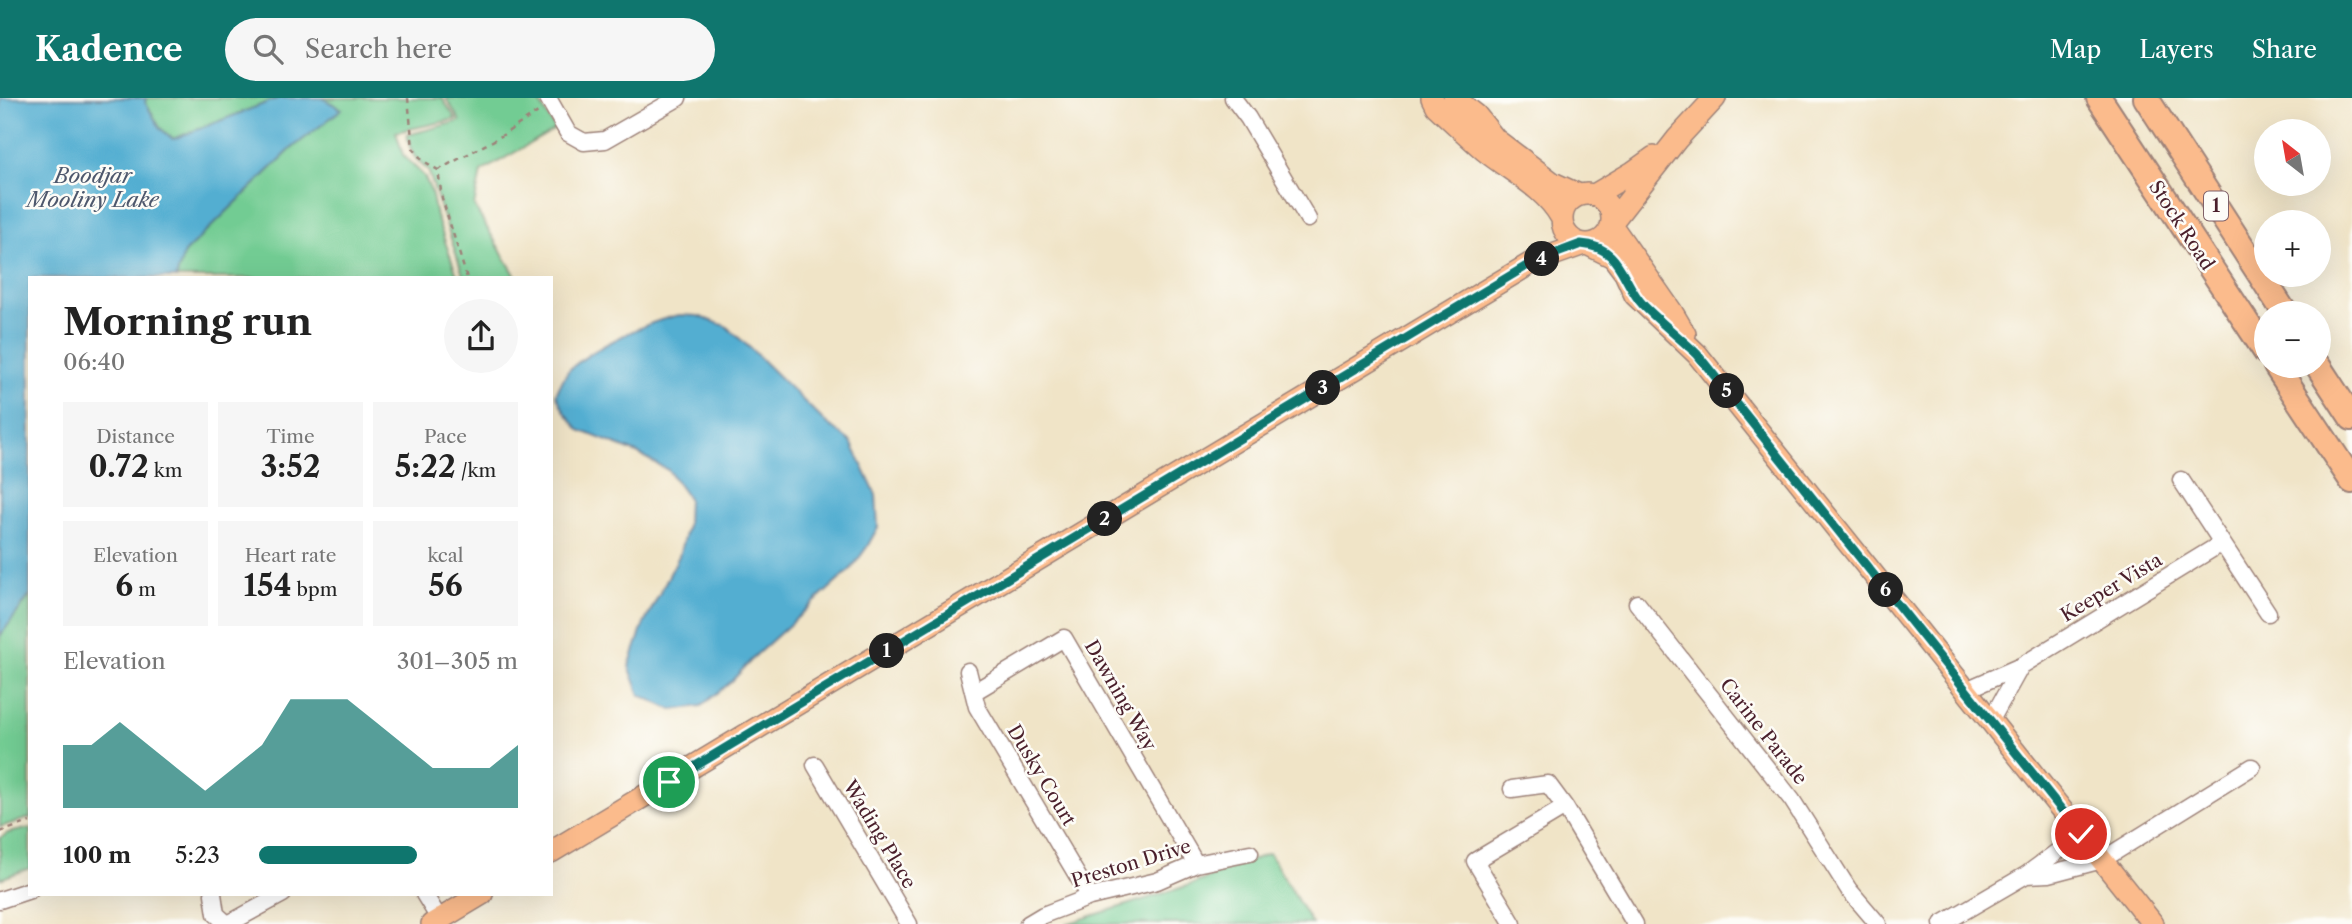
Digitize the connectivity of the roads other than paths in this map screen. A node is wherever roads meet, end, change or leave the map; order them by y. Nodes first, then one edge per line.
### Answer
1 (678, 98) edge
2 (1233, 98) edge
3 (1432, 98) edge
4 (1454, 98) edge
5 (1715, 98) edge
6 (2099, 98) edge
7 (2146, 98) edge
8 (550, 101) edge
9 (1677, 139) junction
10 (1586, 195) junction
11 (1308, 219) dead end
12 (1561, 221) junction
13 (1612, 224) junction
14 (1585, 245) junction
15 (1533, 262) junction
16 (2277, 301) edge
17 (2254, 334) edge
18 (1697, 354) junction
19 (2284, 378) edge
20 (2326, 378) edge
21 (2352, 418) edge
22 (2180, 480) dead end
23 (2352, 481) edge
24 (2222, 543) junction
25 (1637, 603) dead end
26 (2268, 612) dead end
27 (2021, 666) junction
28 (968, 671) dead end
29 (1966, 690) junction
30 (974, 692) junction
31 (1990, 720) junction
32 (815, 765) dead end
33 (2252, 766) dead end
34 (1512, 789) dead end
35 (1565, 807) junction
36 (2081, 834) junction
37 (553, 851) edge
38 (1250, 853) dead end
39 (2102, 860) junction
40 (1196, 864) junction
41 (2026, 875) junction
42 (1849, 890) junction
43 (28, 891) edge
44 (213, 896) edge
45 (279, 896) edge
46 (425, 896) edge
47 (479, 896) edge
48 (1090, 897) junction
49 (0, 900) edge
50 (436, 922) edge
51 (228, 924) edge
52 (909, 924) edge
53 (1028, 924) edge
54 (1513, 924) edge
55 (1635, 924) edge
56 (1863, 924) edge
57 (1878, 924) edge
58 (1942, 924) edge
59 (2153, 924) edge

1 - 8 street
2 - 11 street
3 - 12 main road
4 - 10 main road
5 - 9 main road
6 - 17 highway, Stock Road / 1
7 - 16 highway, Stock Road / 1
9 - 10 main road
9 - 13 main road
10 - 12 main road
10 - 13 main road
12 - 14 main road
12 - 15 main road
13 - 14 main road
13 - 18 main road
14 - 15 main road
14 - 18 main road
15 - 37 main road
18 - 29 main road
19 - 23 highway
20 - 21 highway
22 - 24 street
24 - 26 street
24 - 27 street, Keeper Vista
25 - 42 street, Carine Parade
27 - 29 street, Keeper Vista
27 - 31 street, Keeper Vista
28 - 30 street, Dusky Court
29 - 31 main road
30 - 40 street, Dawning Way
30 - 48 street, Dusky Court
31 - 36 main road
32 - 52 street, Wading Place
33 - 39 street
34 - 35 street
35 - 54 street
35 - 55 street
36 - 39 main road
36 - 41 street
38 - 40 street, Preston Drive
39 - 41 street
39 - 59 main road
40 - 48 street, Preston Drive
41 - 58 street
42 - 56 street, Carine Parade
42 - 57 street, Carine Parade
43 - 49 street
44 - 51 street
45 - 51 street
46 - 50 street
47 - 50 main road
48 - 53 street, Preston Drive

